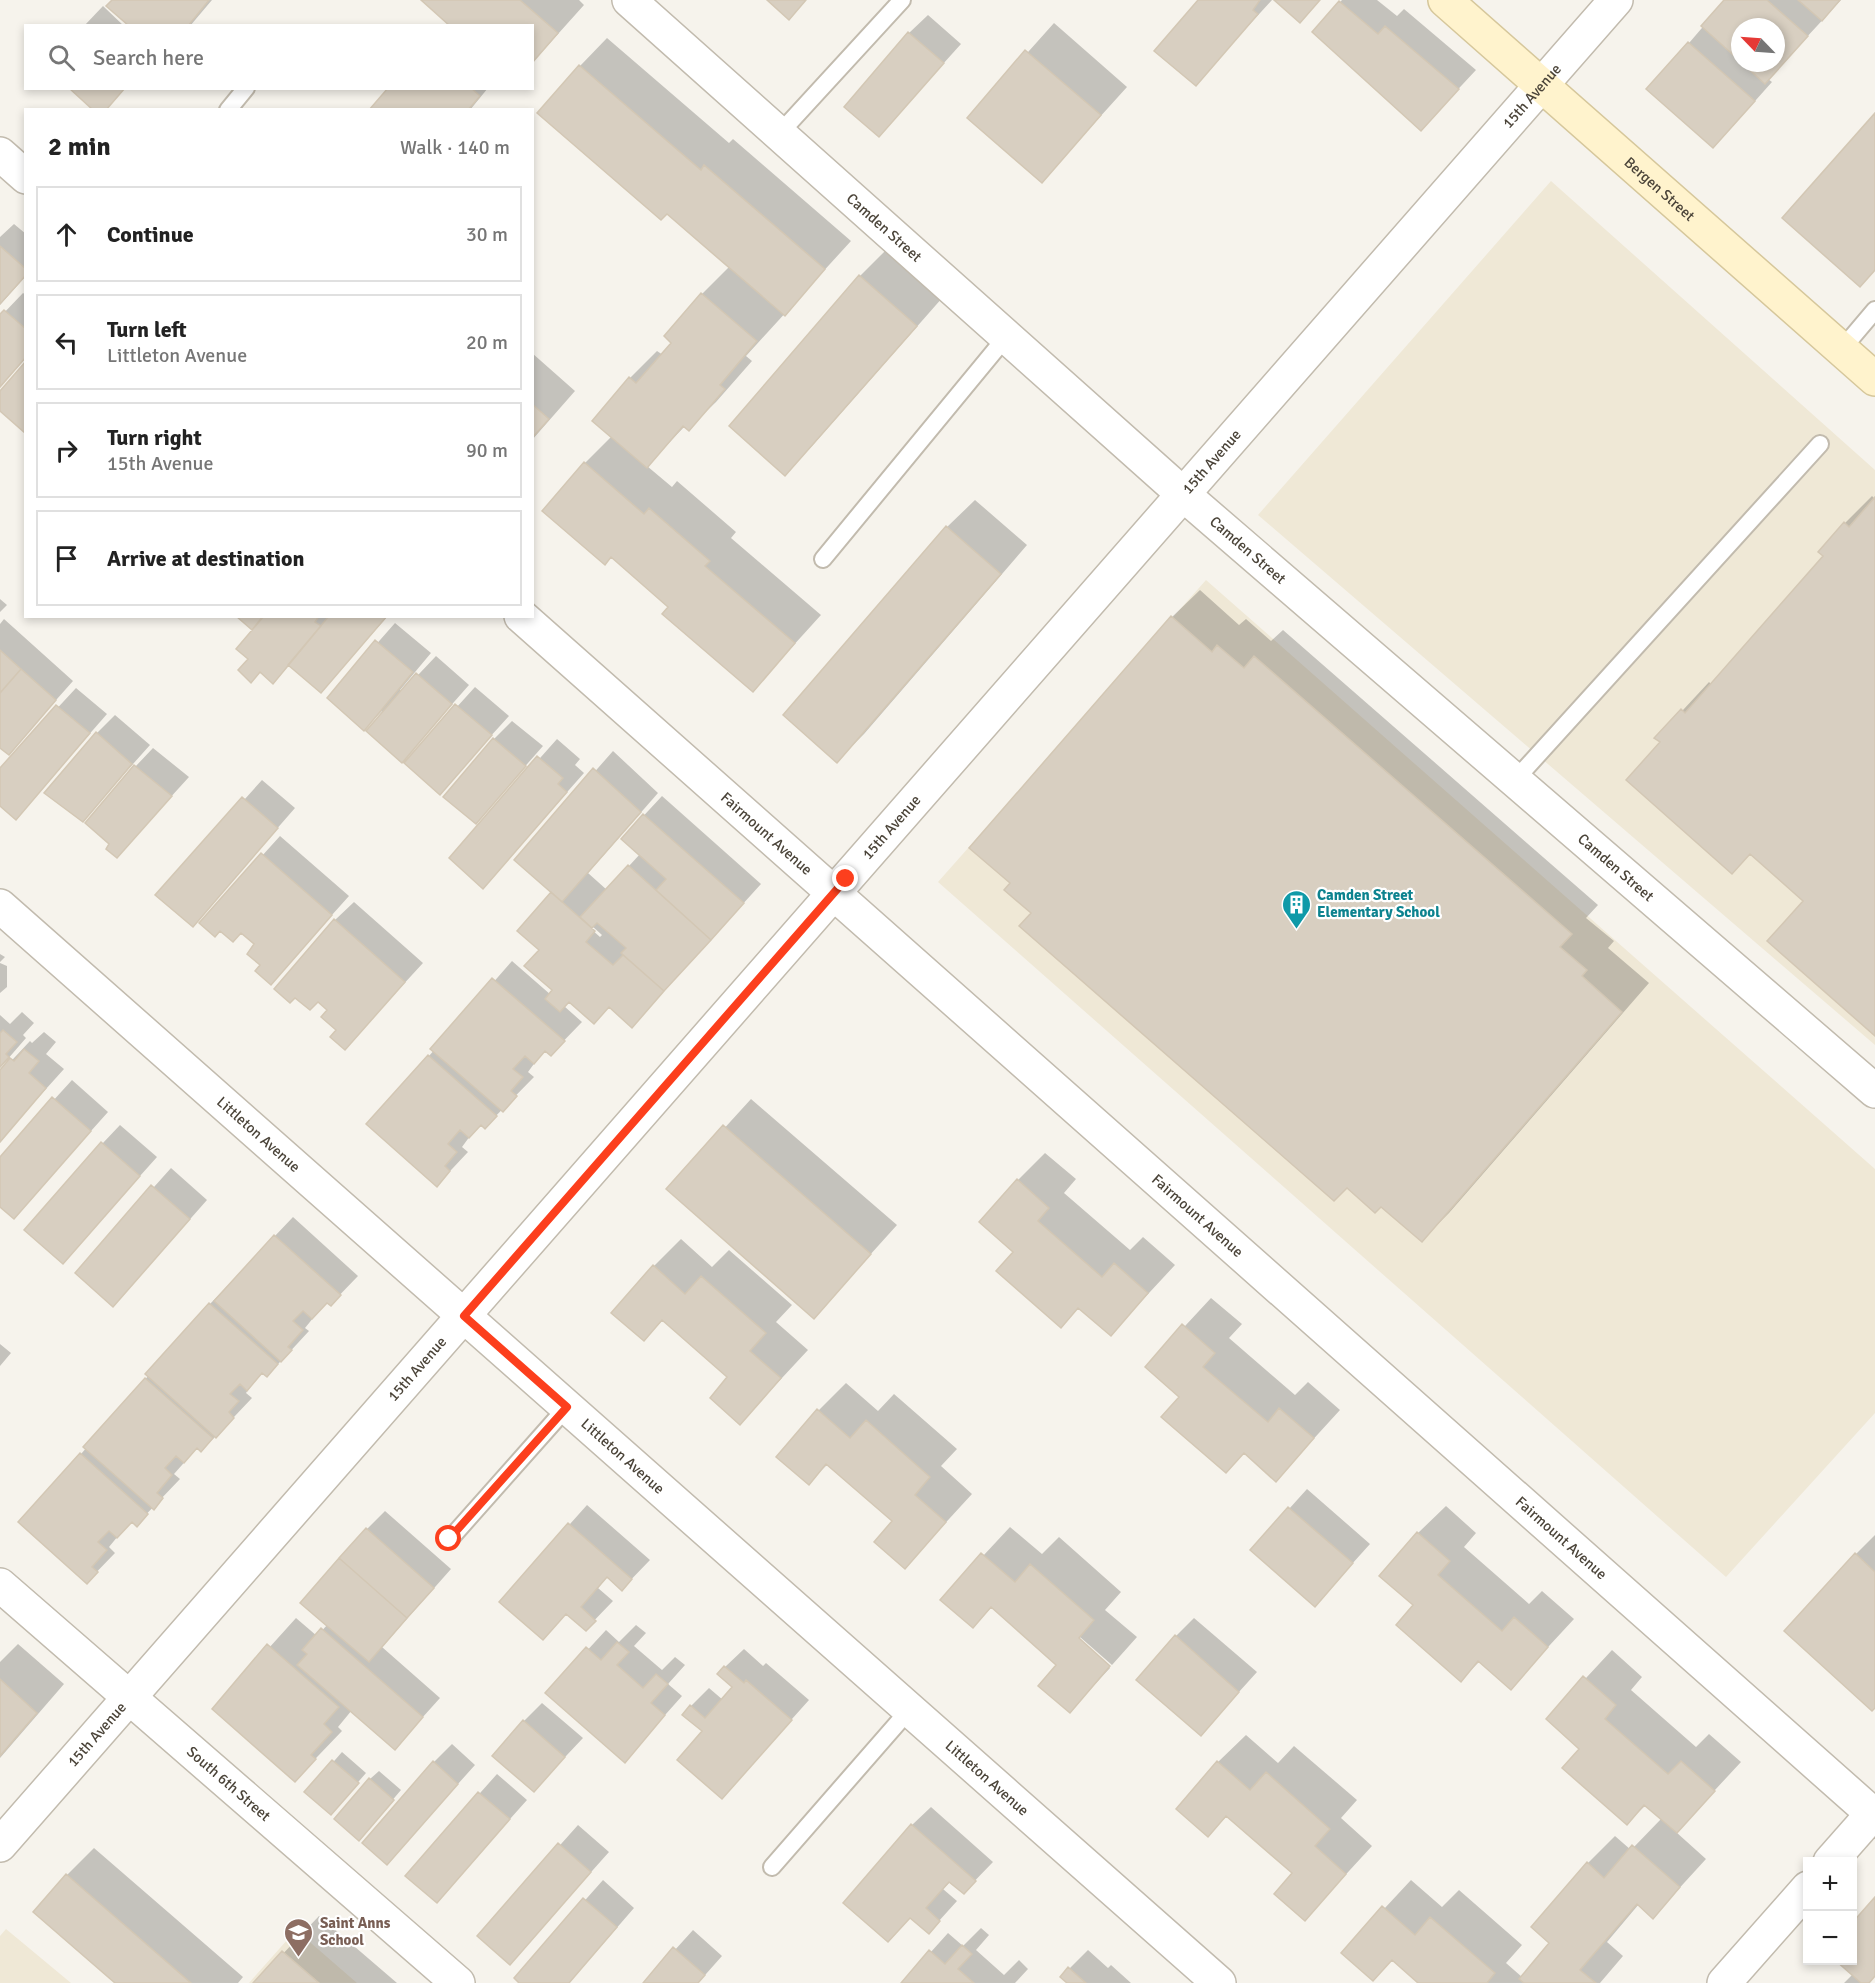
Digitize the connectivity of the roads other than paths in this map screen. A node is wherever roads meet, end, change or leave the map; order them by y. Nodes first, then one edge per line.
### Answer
1 (628, 0) edge
2 (902, 0) edge
3 (1445, 0) edge
4 (1616, 0) edge
5 (1543, 85) junction
6 (244, 90) edge
7 (230, 108) edge
8 (778, 134) junction
9 (0, 154) edge
10 (24, 175) edge
11 (1875, 310) edge
12 (1006, 337) junction
13 (1842, 349) junction
14 (1875, 379) edge
15 (1821, 444) dead end
16 (1184, 495) junction
17 (823, 559) dead end
18 (523, 618) edge
19 (1515, 780) junction
20 (834, 894) junction
21 (0, 906) edge
22 (1875, 1091) edge
23 (464, 1316) junction
24 (567, 1407) junction
25 (449, 1539) dead end
26 (0, 1585) edge
27 (129, 1698) junction
28 (909, 1710) junction
29 (1874, 1814) edge
30 (0, 1845) edge
31 (1835, 1857) edge
32 (772, 1867) dead end
33 (1803, 1894) edge
34 (458, 1983) edge
35 (1219, 1983) edge
36 (1724, 1983) edge

1 - 8 street, Camden Street
2 - 8 lane
3 - 5 main road, Bergen Street
4 - 5 street, 15th Avenue
5 - 13 main road, Bergen Street
5 - 16 street, 15th Avenue
6 - 7 lane
8 - 12 street, Camden Street
9 - 10 street
11 - 13 lane
12 - 16 street, Camden Street
12 - 17 lane
13 - 14 main road, Bergen Street
15 - 19 lane
16 - 19 street, Camden Street
16 - 20 street, 15th Avenue
18 - 20 street, Fairmount Avenue
19 - 22 street, Camden Street
20 - 23 street, 15th Avenue
20 - 29 street, Fairmount Avenue
21 - 23 street, Littleton Avenue
23 - 24 street, Littleton Avenue
23 - 27 street, 15th Avenue
24 - 25 lane
24 - 28 street, Littleton Avenue
26 - 27 street, South 6th Street
27 - 30 street, 15th Avenue
27 - 34 street, South 6th Street
28 - 32 lane
28 - 35 street, Littleton Avenue
29 - 31 street
33 - 36 street

